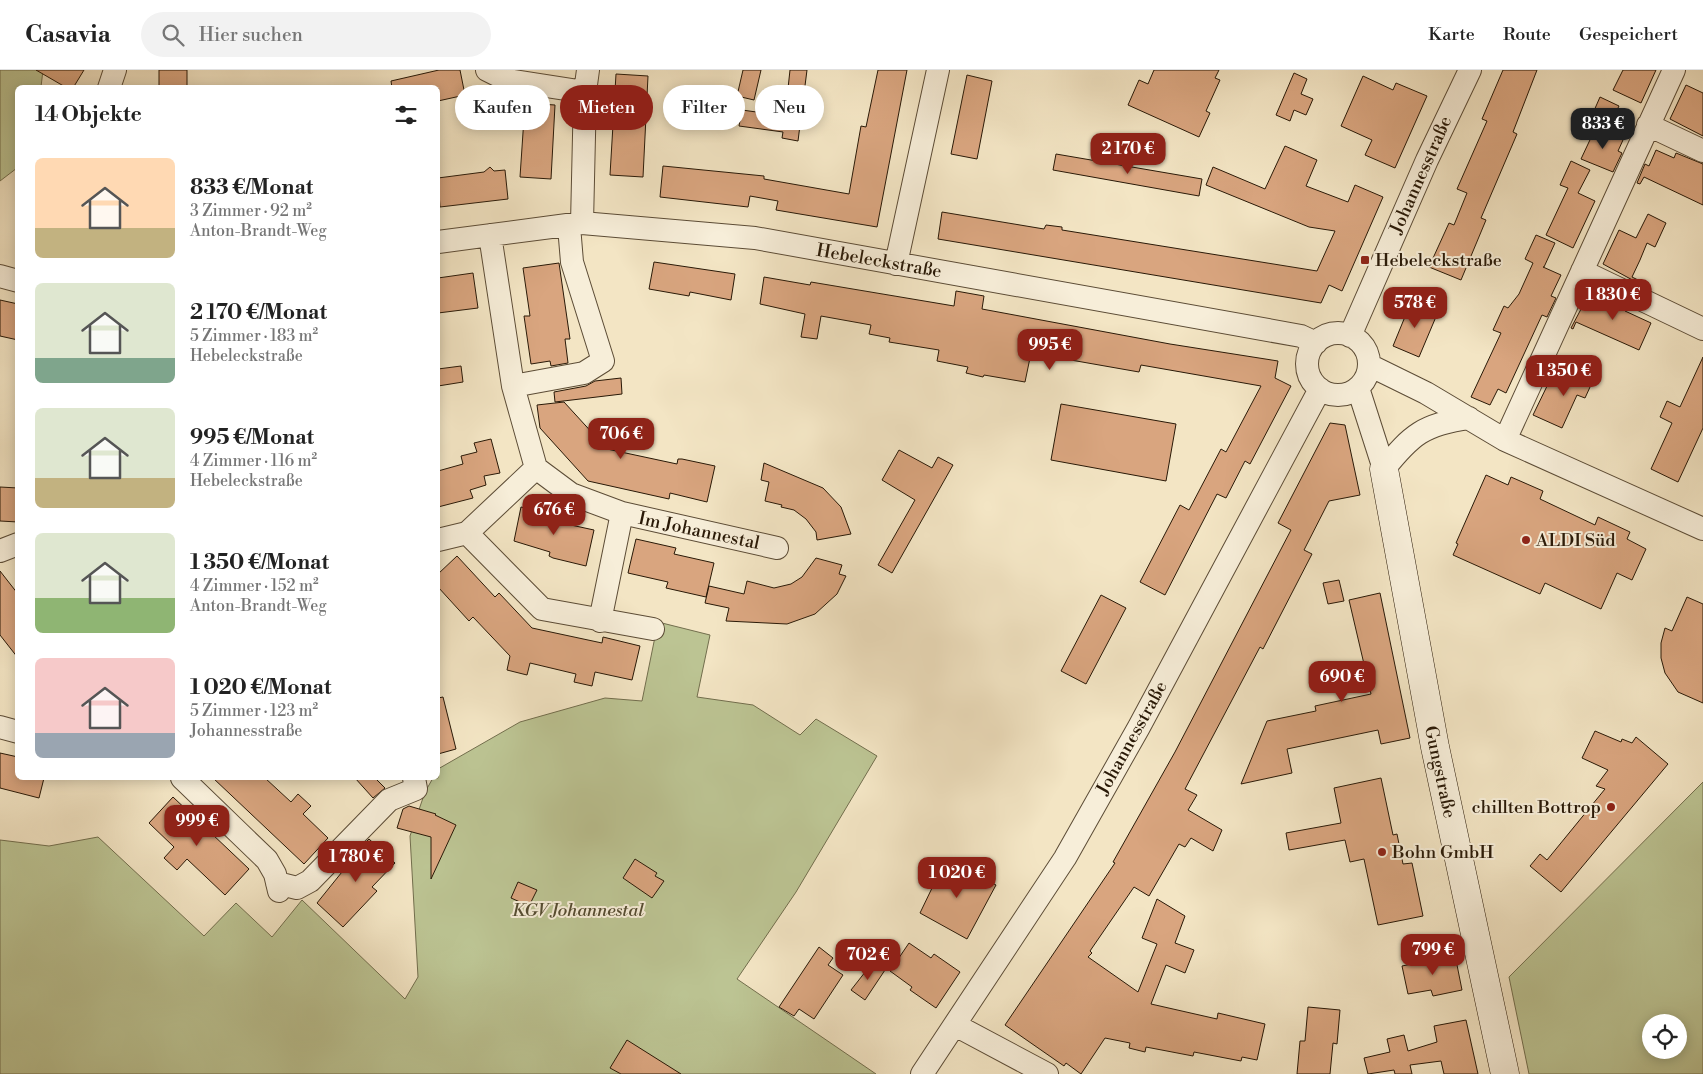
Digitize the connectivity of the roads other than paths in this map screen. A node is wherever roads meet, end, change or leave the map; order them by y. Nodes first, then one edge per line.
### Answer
1 (114, 70) edge
2 (487, 70) edge
3 (938, 70) edge
4 (1470, 70) edge
5 (1674, 70) edge
6 (586, 81) edge
7 (110, 85) edge
8 (1648, 126) junction
9 (1703, 151) edge
10 (575, 225) junction
11 (490, 235) junction
12 (440, 242) edge
13 (896, 264) junction
14 (1582, 271) junction
15 (0, 276) edge
16 (15, 280) edge
17 (1703, 329) edge
18 (1350, 336) junction
19 (1316, 343) junction
20 (1369, 365) junction
21 (512, 386) junction
22 (1358, 388) junction
23 (1320, 389) junction
24 (1469, 418) junction
25 (1505, 440) junction
26 (536, 468) junction
27 (1384, 469) junction
28 (622, 513) junction
29 (1700, 520) edge
30 (466, 533) junction
31 (440, 540) edge
32 (15, 544) edge
33 (777, 548) dead end
34 (0, 551) edge
35 (600, 621) junction
36 (653, 629) dead end
37 (0, 727) edge
38 (15, 731) edge
39 (184, 780) edge
40 (414, 780) edge
41 (955, 1025) junction
42 (922, 1074) edge
43 (1047, 1074) edge
44 (1505, 1074) edge

1 - 7 street
2 - 6 street
3 - 13 street
4 - 18 street, Johannesstraße
5 - 8 street
6 - 10 street
8 - 9 street
8 - 14 street
10 - 11 street, Hebeleckstraße
10 - 13 street, Hebeleckstraße
10 - 21 street
11 - 12 street, Hebeleckstraße
11 - 21 street
13 - 19 street, Hebeleckstraße
14 - 17 street
14 - 25 street
15 - 16 street
18 - 19 street
18 - 20 street
19 - 23 street
20 - 22 street
20 - 24 street
21 - 26 street
22 - 23 street
22 - 27 street, Gungstraße
23 - 41 street, Johannesstraße
24 - 25 street
24 - 27 street
25 - 29 street
26 - 28 street, Im Johannestal
26 - 30 street
27 - 44 street, Gungstraße
28 - 33 street, Im Johannestal
28 - 35 street, Im Johannestal
30 - 31 street
30 - 35 street
32 - 34 street
35 - 36 street
37 - 38 street
39 - 40 street
41 - 42 street, Johannesstraße
41 - 43 street

